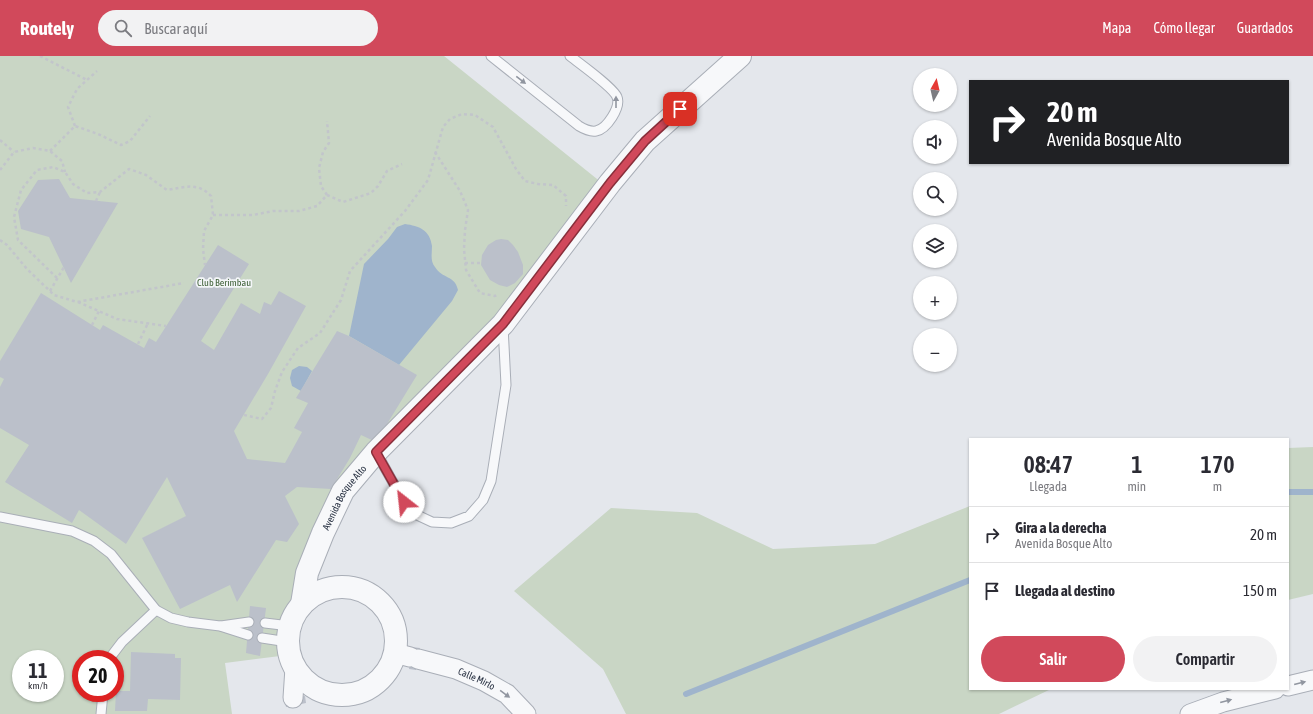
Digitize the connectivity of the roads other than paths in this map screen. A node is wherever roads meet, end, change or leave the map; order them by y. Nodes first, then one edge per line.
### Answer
1 (490, 56) edge
2 (570, 56) edge
3 (740, 56) edge
4 (503, 324) junction
5 (376, 452) junction
6 (0, 516) edge
7 (302, 604) junction
8 (156, 610) junction
9 (249, 622) dead end
10 (264, 623) dead end
11 (220, 626) junction
12 (289, 634) junction
13 (248, 635) dead end
14 (262, 638) dead end
15 (116, 650) edge
16 (408, 656) junction
17 (295, 668) junction
18 (1313, 680) edge
19 (1289, 686) edge
20 (1271, 690) edge
21 (102, 702) edge
22 (295, 706) edge
23 (101, 714) edge
24 (526, 714) edge
25 (1190, 714) edge

1 -> 2 lane
3 - 4 street, Avenida Bosque Alto
4 - 5 street, Avenida Bosque Alto
4 - 5 lane
5 - 7 street, Avenida Bosque Alto
6 - 8 lane
7 - 12 street
7 - 16 street
8 - 11 lane
8 - 15 lane
9 - 11 lane
10 - 12 lane
11 - 13 lane
12 - 14 lane
12 - 17 street
16 - 17 street
16 -> 24 street, Calle Mirlo
17 - 22 street
19 -> 18 street
25 -> 20 street
21 - 23 lane

